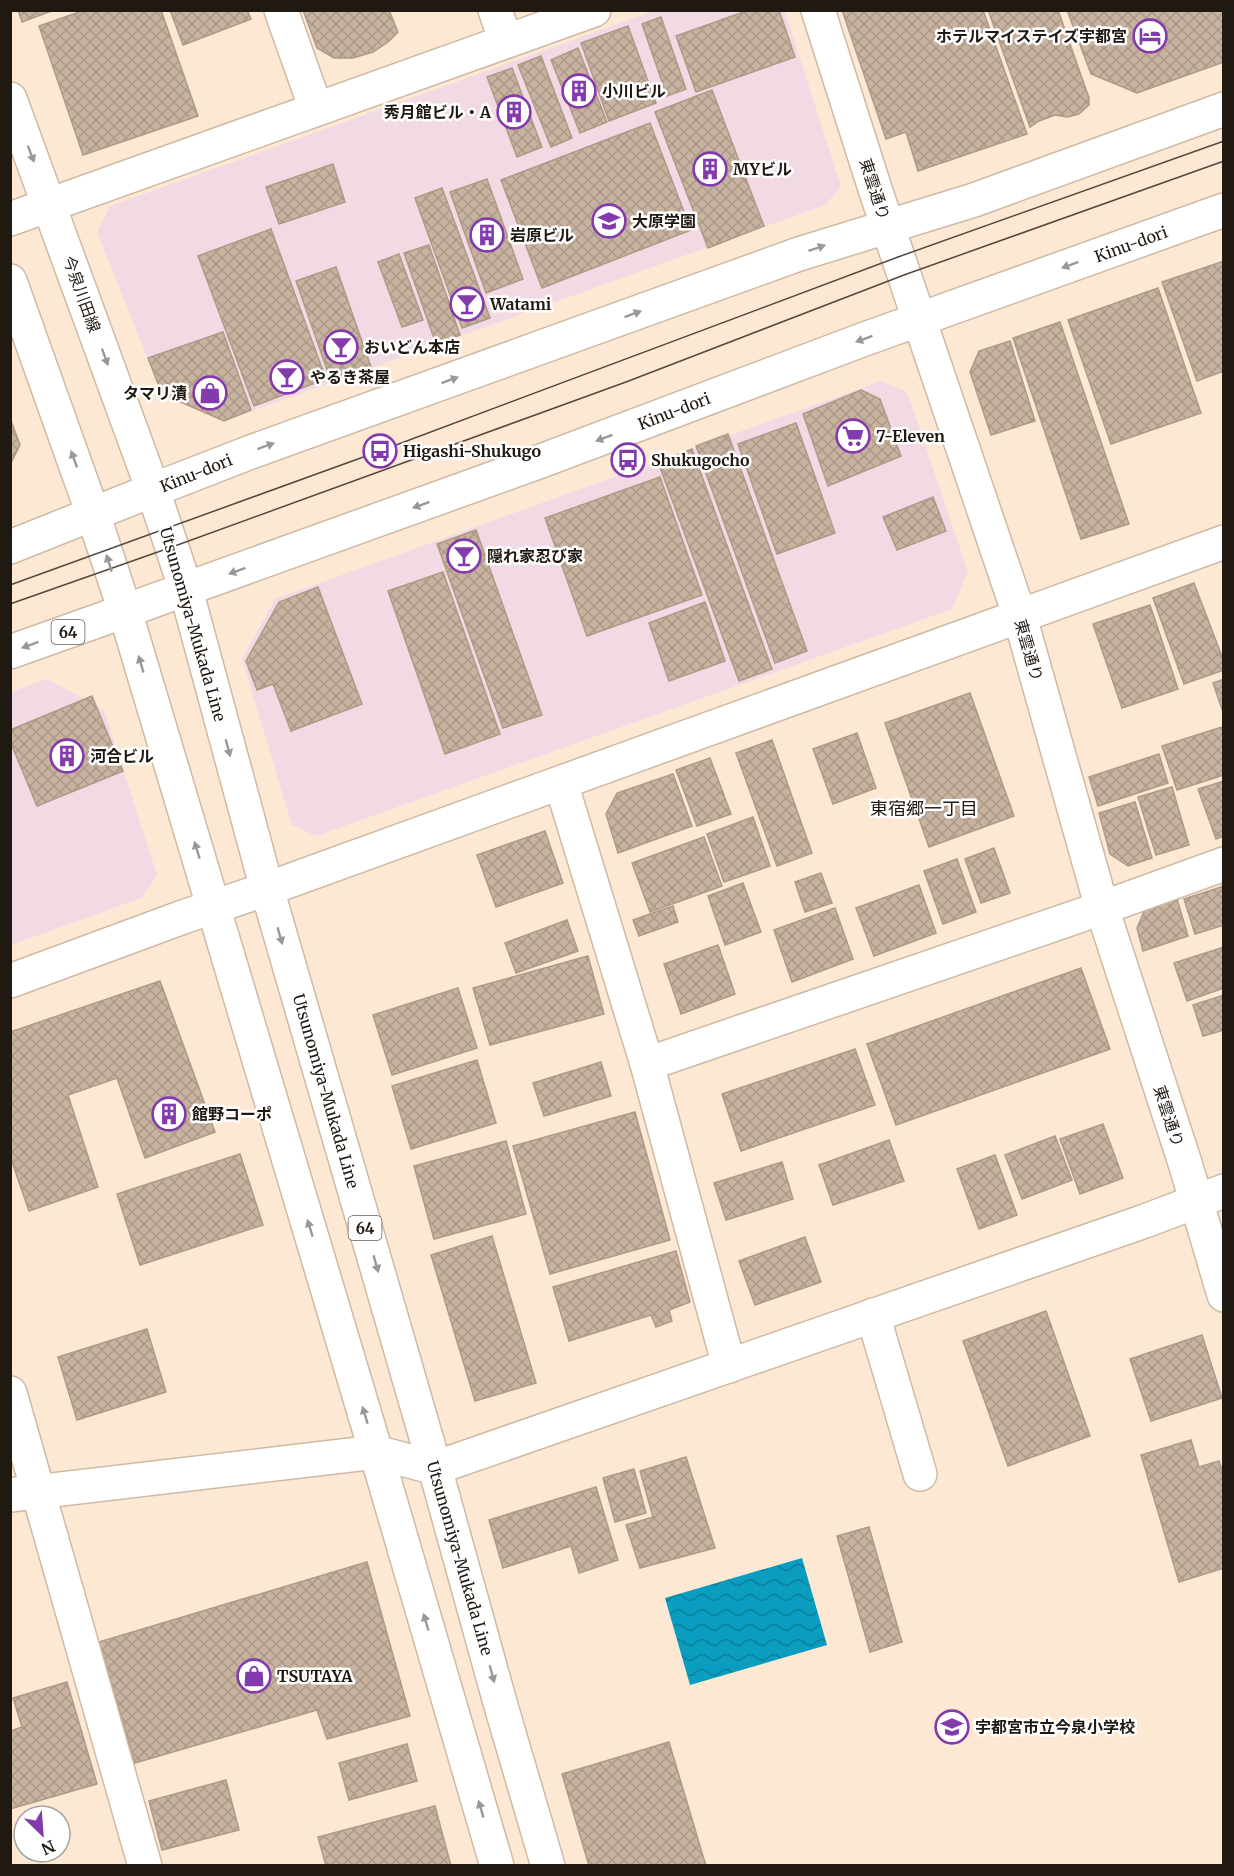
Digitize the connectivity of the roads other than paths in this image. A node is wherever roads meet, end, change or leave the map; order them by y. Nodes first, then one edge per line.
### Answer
1 (281, 10) edge
2 (495, 10) edge
3 (594, 10) edge
4 (818, 10) edge
5 (506, 42) junction
6 (10, 99) edge
7 (1224, 109) edge
8 (316, 110) junction
9 (51, 205) junction
10 (1224, 210) edge
11 (10, 219) edge
12 (888, 227) junction
13 (10, 281) edge
14 (920, 319) junction
15 (153, 490) junction
16 (93, 514) junction
17 (1224, 542) edge
18 (10, 547) edge
19 (186, 590) junction
20 (125, 611) junction
21 (1020, 617) junction
22 (10, 652) edge
23 (561, 783) junction
24 (1224, 864) edge
25 (267, 889) junction
26 (214, 906) junction
27 (1102, 908) junction
28 (10, 981) edge
29 (647, 1064) junction
30 (1210, 1196) edge
31 (1224, 1295) edge
32 (873, 1315) junction
33 (729, 1366) junction
34 (10, 1393) edge
35 (376, 1452) junction
36 (435, 1468) junction
37 (920, 1474) dead end
38 (25, 1493) edge
39 (146, 1866) edge
40 (497, 1866) edge
41 (548, 1866) edge

1 - 8 street
2 - 5 street
3 - 5 street
4 - 12 street, 東雲通り
5 - 8 street
6 -> 9 street, 今泉川田線
7 - 12 street, Kinu-dori
8 - 9 street
9 - 11 street
9 -> 15 street, 今泉川田線
10 -> 14 street, Kinu-dori
12 - 14 street, 東雲通り
15 -> 12 street, Kinu-dori
16 -> 13 street
14 -> 19 street, Kinu-dori
14 - 21 street, 東雲通り
15 - 16 street, Kinu-dori
15 - 19 street, Utsunomiya-Mukada Line / 64
16 - 18 street, Kinu-dori
20 -> 16 street
17 - 21 street
19 - 20 street, Kinu-dori
19 -> 25 street, Utsunomiya-Mukada Line / 64
20 -> 22 street, 64
26 -> 20 street
21 - 23 street
21 - 27 street, 東雲通り
23 - 25 street
23 - 29 street
24 - 27 street
25 - 26 street
25 -> 36 street, Utsunomiya-Mukada Line / 64
26 - 28 street
35 -> 26 street
27 - 29 street
27 - 30 street, 東雲通り
29 - 33 street
30 - 31 street, 東雲通り
30 - 32 street
32 - 33 street
32 - 37 street
33 - 36 street
34 - 38 street
35 - 36 street
35 - 38 street
40 -> 35 street
36 -> 41 street, Utsunomiya-Mukada Line / 64
38 - 39 street

